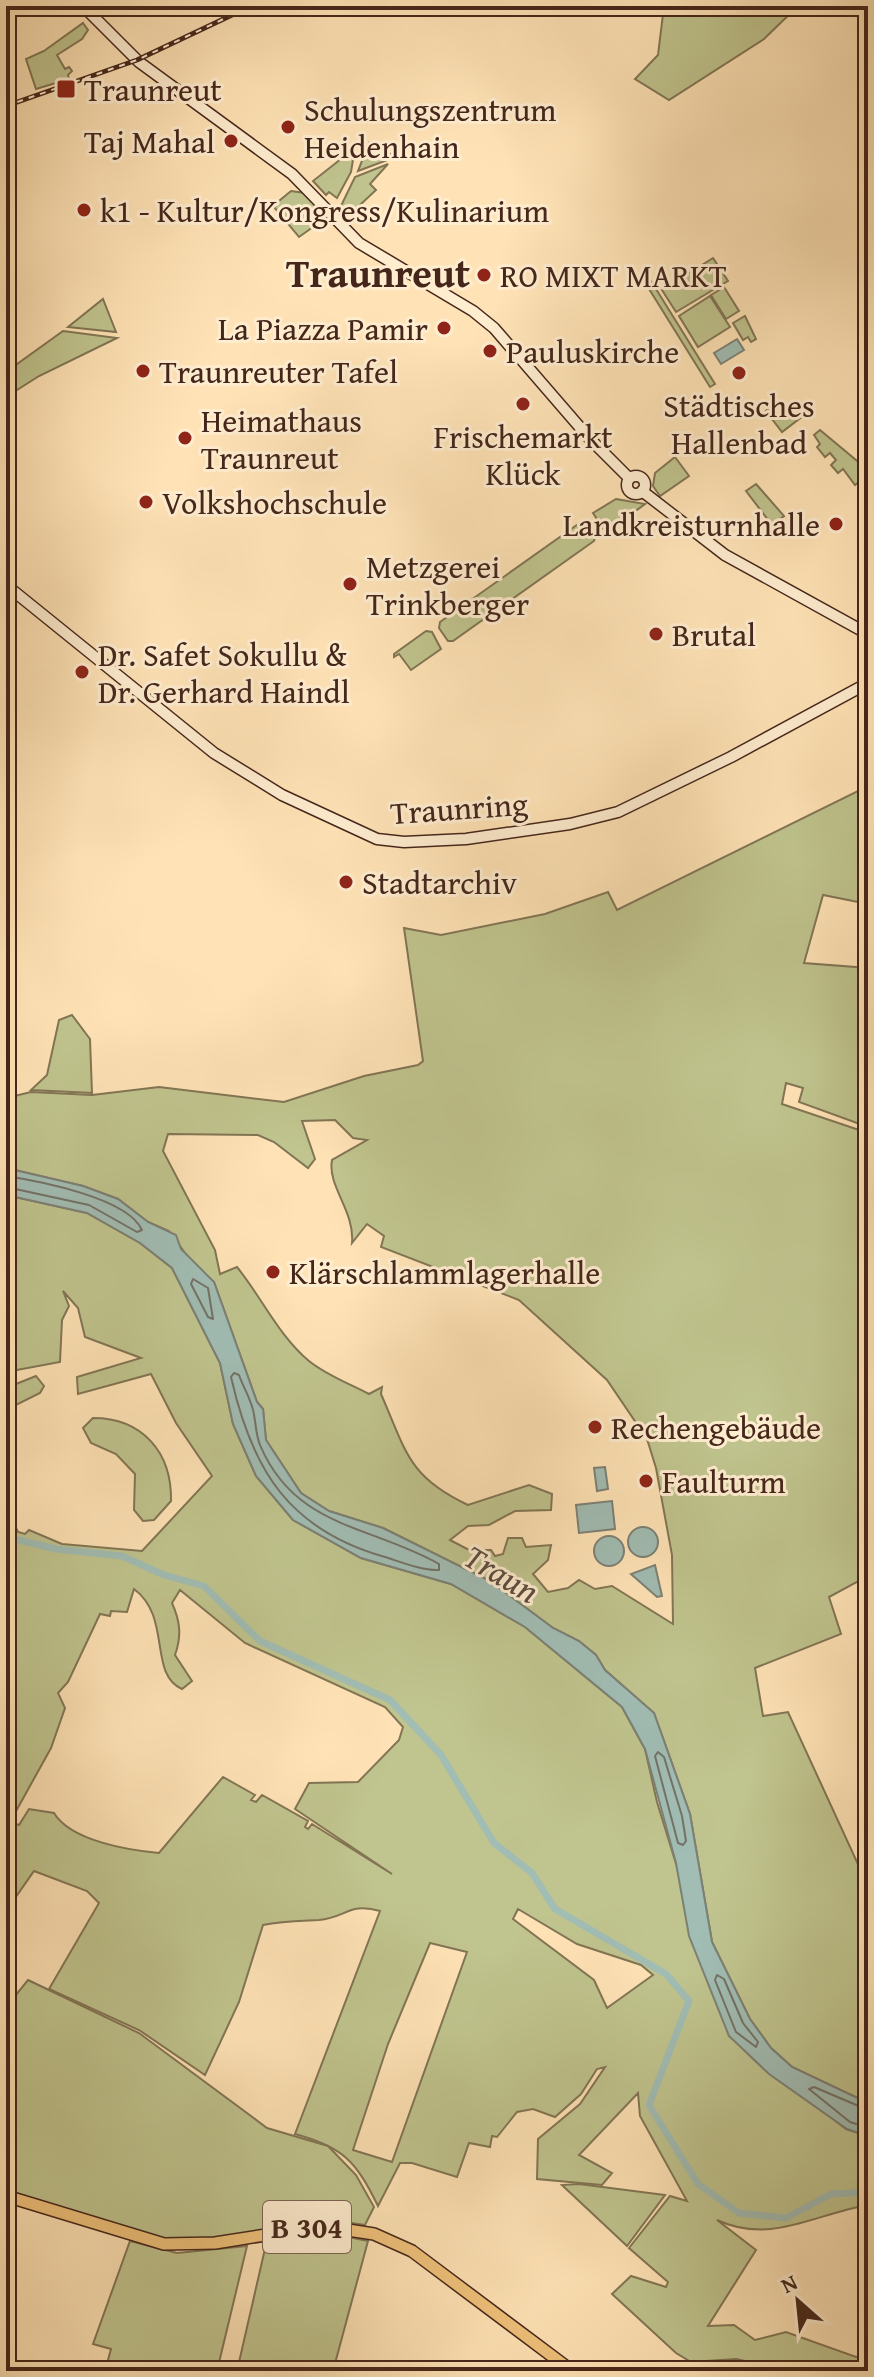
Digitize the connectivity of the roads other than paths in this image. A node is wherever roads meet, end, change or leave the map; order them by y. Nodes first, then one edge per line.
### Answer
1 (83, 6) edge
2 (6, 585) edge
3 (868, 634) edge
4 (868, 683) edge
5 (6, 2196) edge
6 (572, 2371) edge
7 (691, 2371) edge
8 (739, 2371) edge

1 - 3 main road
2 - 4 main road, Traunring
5 - 6 main road, B 304
7 - 8 main road

